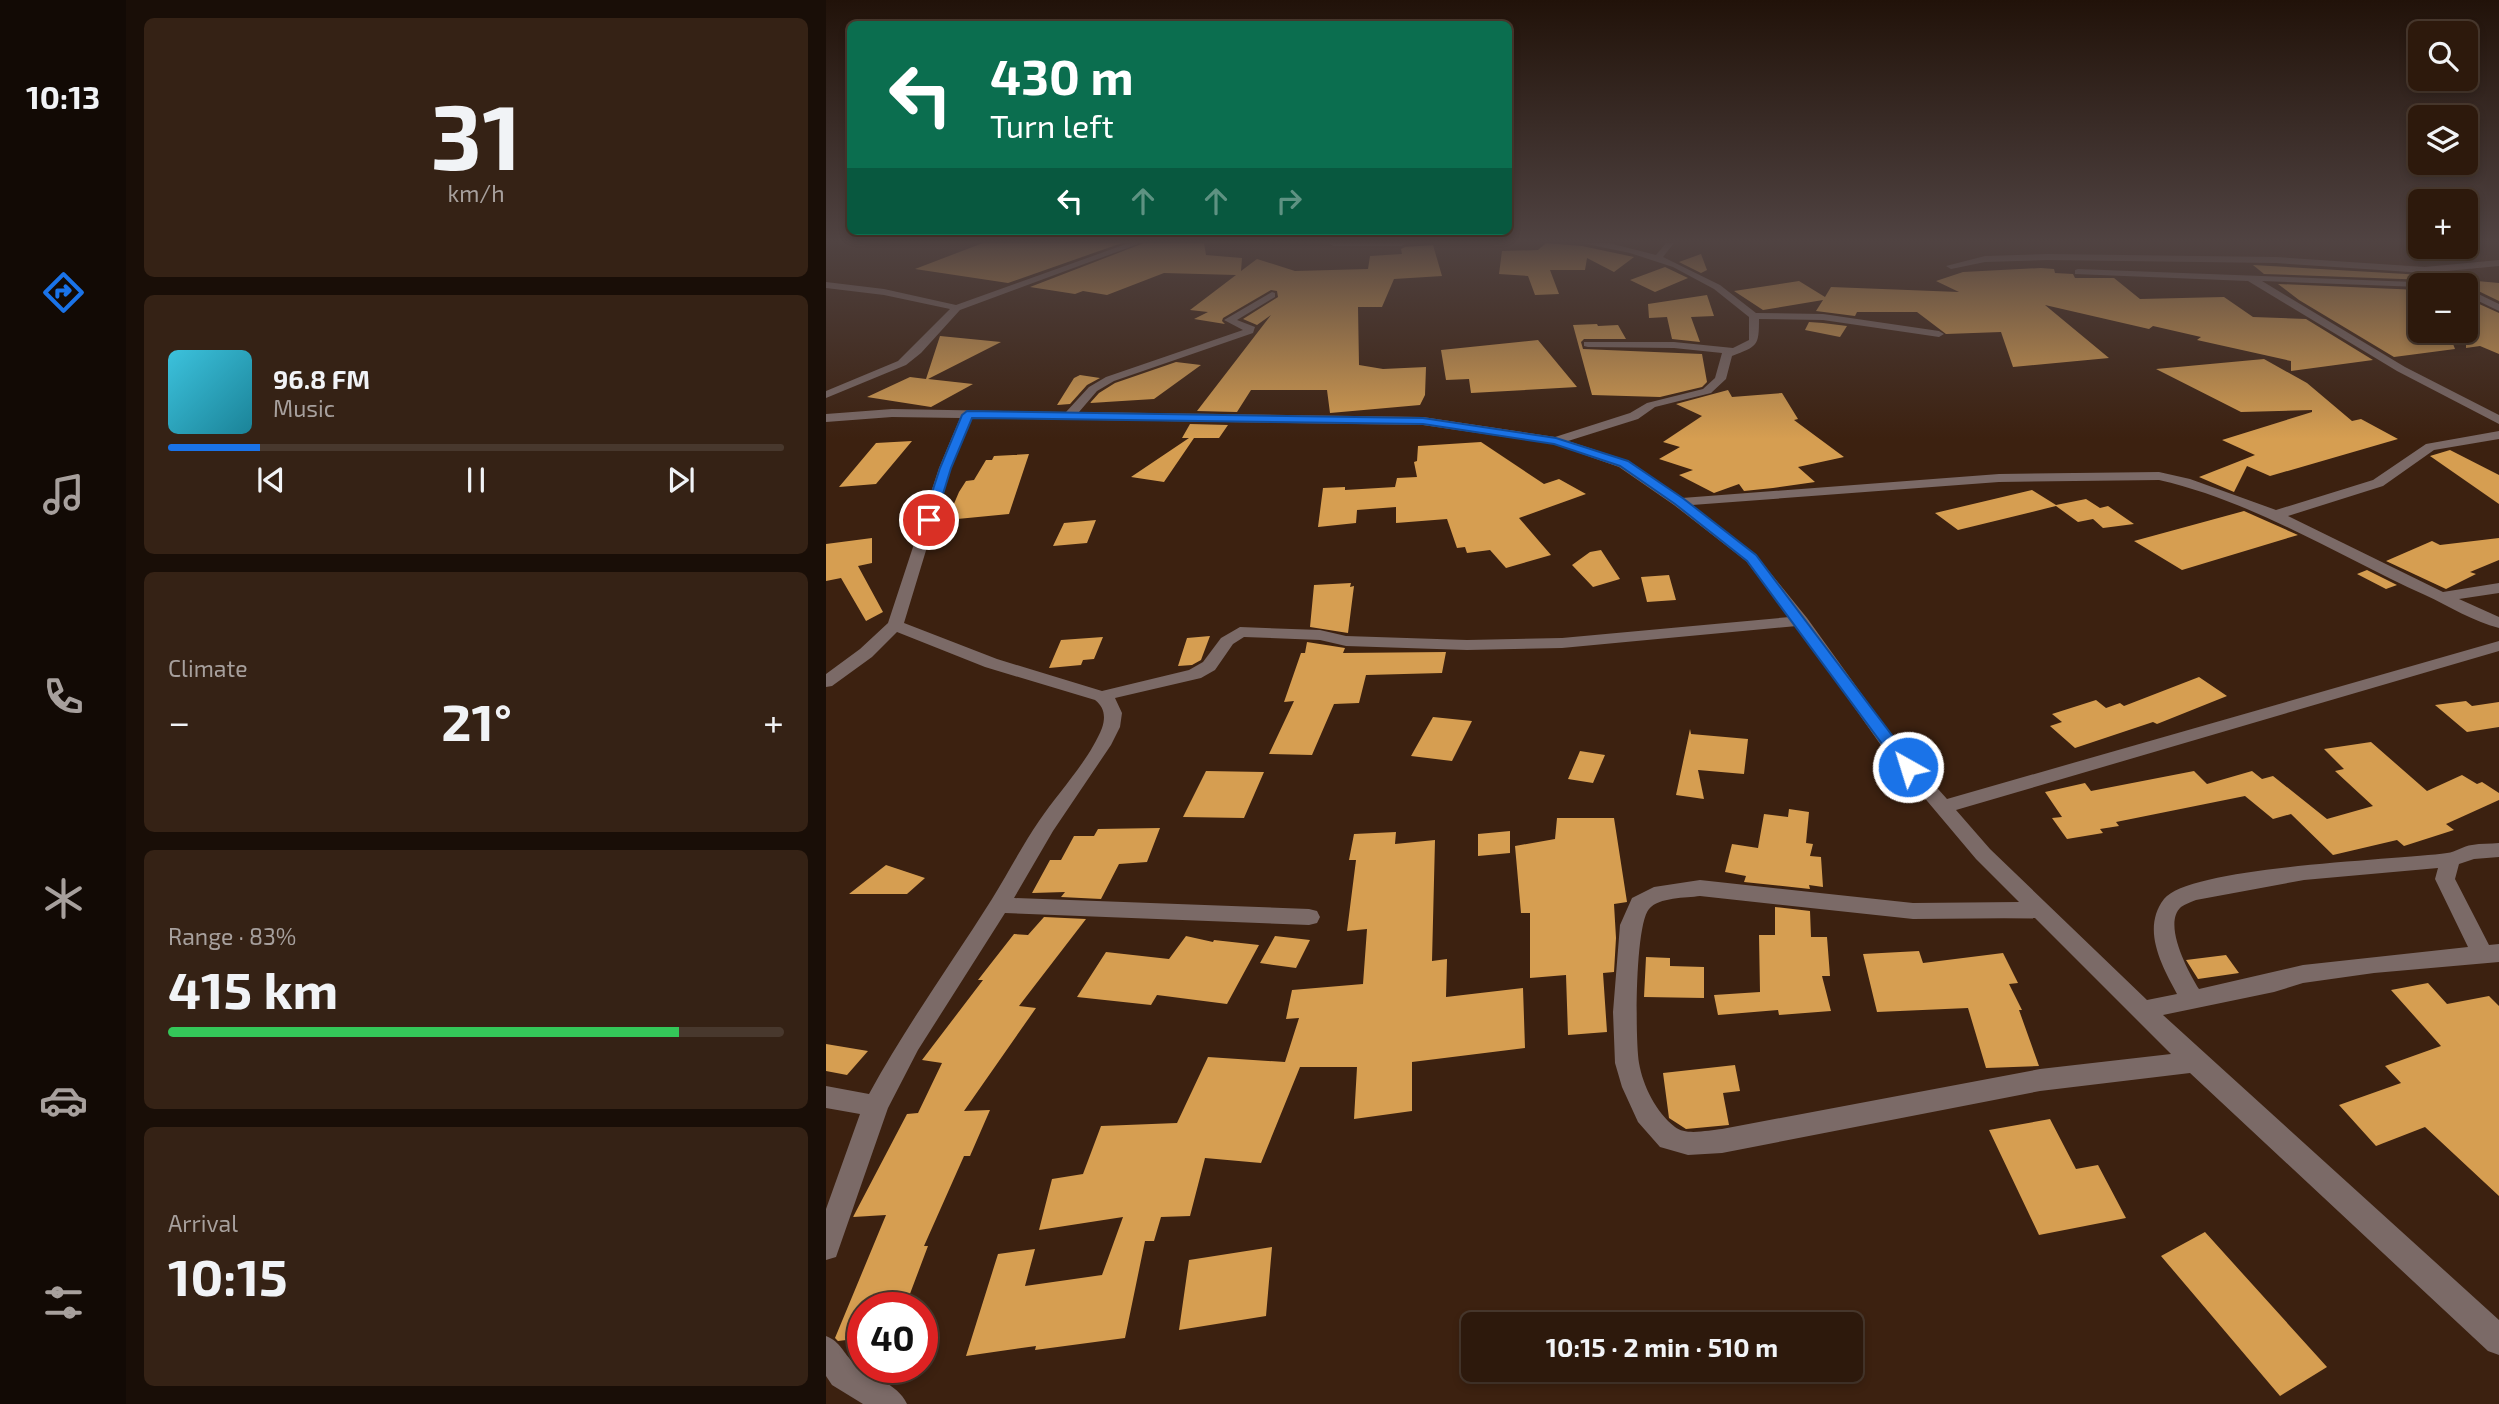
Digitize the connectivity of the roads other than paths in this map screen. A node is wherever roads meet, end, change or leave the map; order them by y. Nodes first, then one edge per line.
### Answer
1 (957, 308) edge
2 (1249, 309) edge
3 (1744, 309) edge
4 (2300, 309) edge
5 (1754, 316) junction
6 (1939, 334) dead end
7 (1587, 344) dead end
8 (1732, 351) junction
9 (826, 395) edge
10 (967, 415) junction
11 (1069, 416) junction
12 (826, 418) edge
13 (2499, 420) edge
14 (2499, 435) edge
15 (1556, 441) junction
16 (1679, 502) junction
17 (2276, 515) junction
18 (2499, 587) edge
19 (2442, 597) junction
20 (1801, 621) junction
21 (2499, 623) edge
22 (895, 625) junction
23 (2499, 646) edge
24 (826, 682) edge
25 (1101, 696) junction
26 (1942, 807) junction
27 (2499, 849) edge
28 (2450, 860) junction
29 (999, 905) junction
30 (2042, 910) junction
31 (1309, 918) dead end
32 (2491, 954) edge
33 (2193, 1000) junction
34 (2144, 1010) junction
35 (2195, 1062) junction
36 (826, 1097) edge
37 (876, 1106) junction
38 (826, 1247) edge
39 (2499, 1340) edge
40 (826, 1351) edge
41 (891, 1404) edge

1 - 9 street
2 - 11 street
3 - 5 street
4 - 13 street
5 - 6 street
5 - 8 street
7 - 8 street
8 - 15 street
10 - 11 street
10 - 12 street
10 - 22 street
11 - 15 street
14 - 17 street
15 - 16 street
16 - 17 street
16 - 20 street
17 - 19 street
18 - 19 street
19 - 21 street
20 - 25 street
20 - 26 street
22 - 24 street
22 - 25 street
23 - 26 street
25 - 29 street
26 - 30 street
27 - 28 street
28 - 32 street
28 - 33 street
29 - 31 street
29 - 37 street
30 - 34 street
30 - 35 street
32 - 33 street
33 - 34 street
34 - 35 street
35 - 39 street
36 - 37 street
37 - 38 street
40 - 41 street

